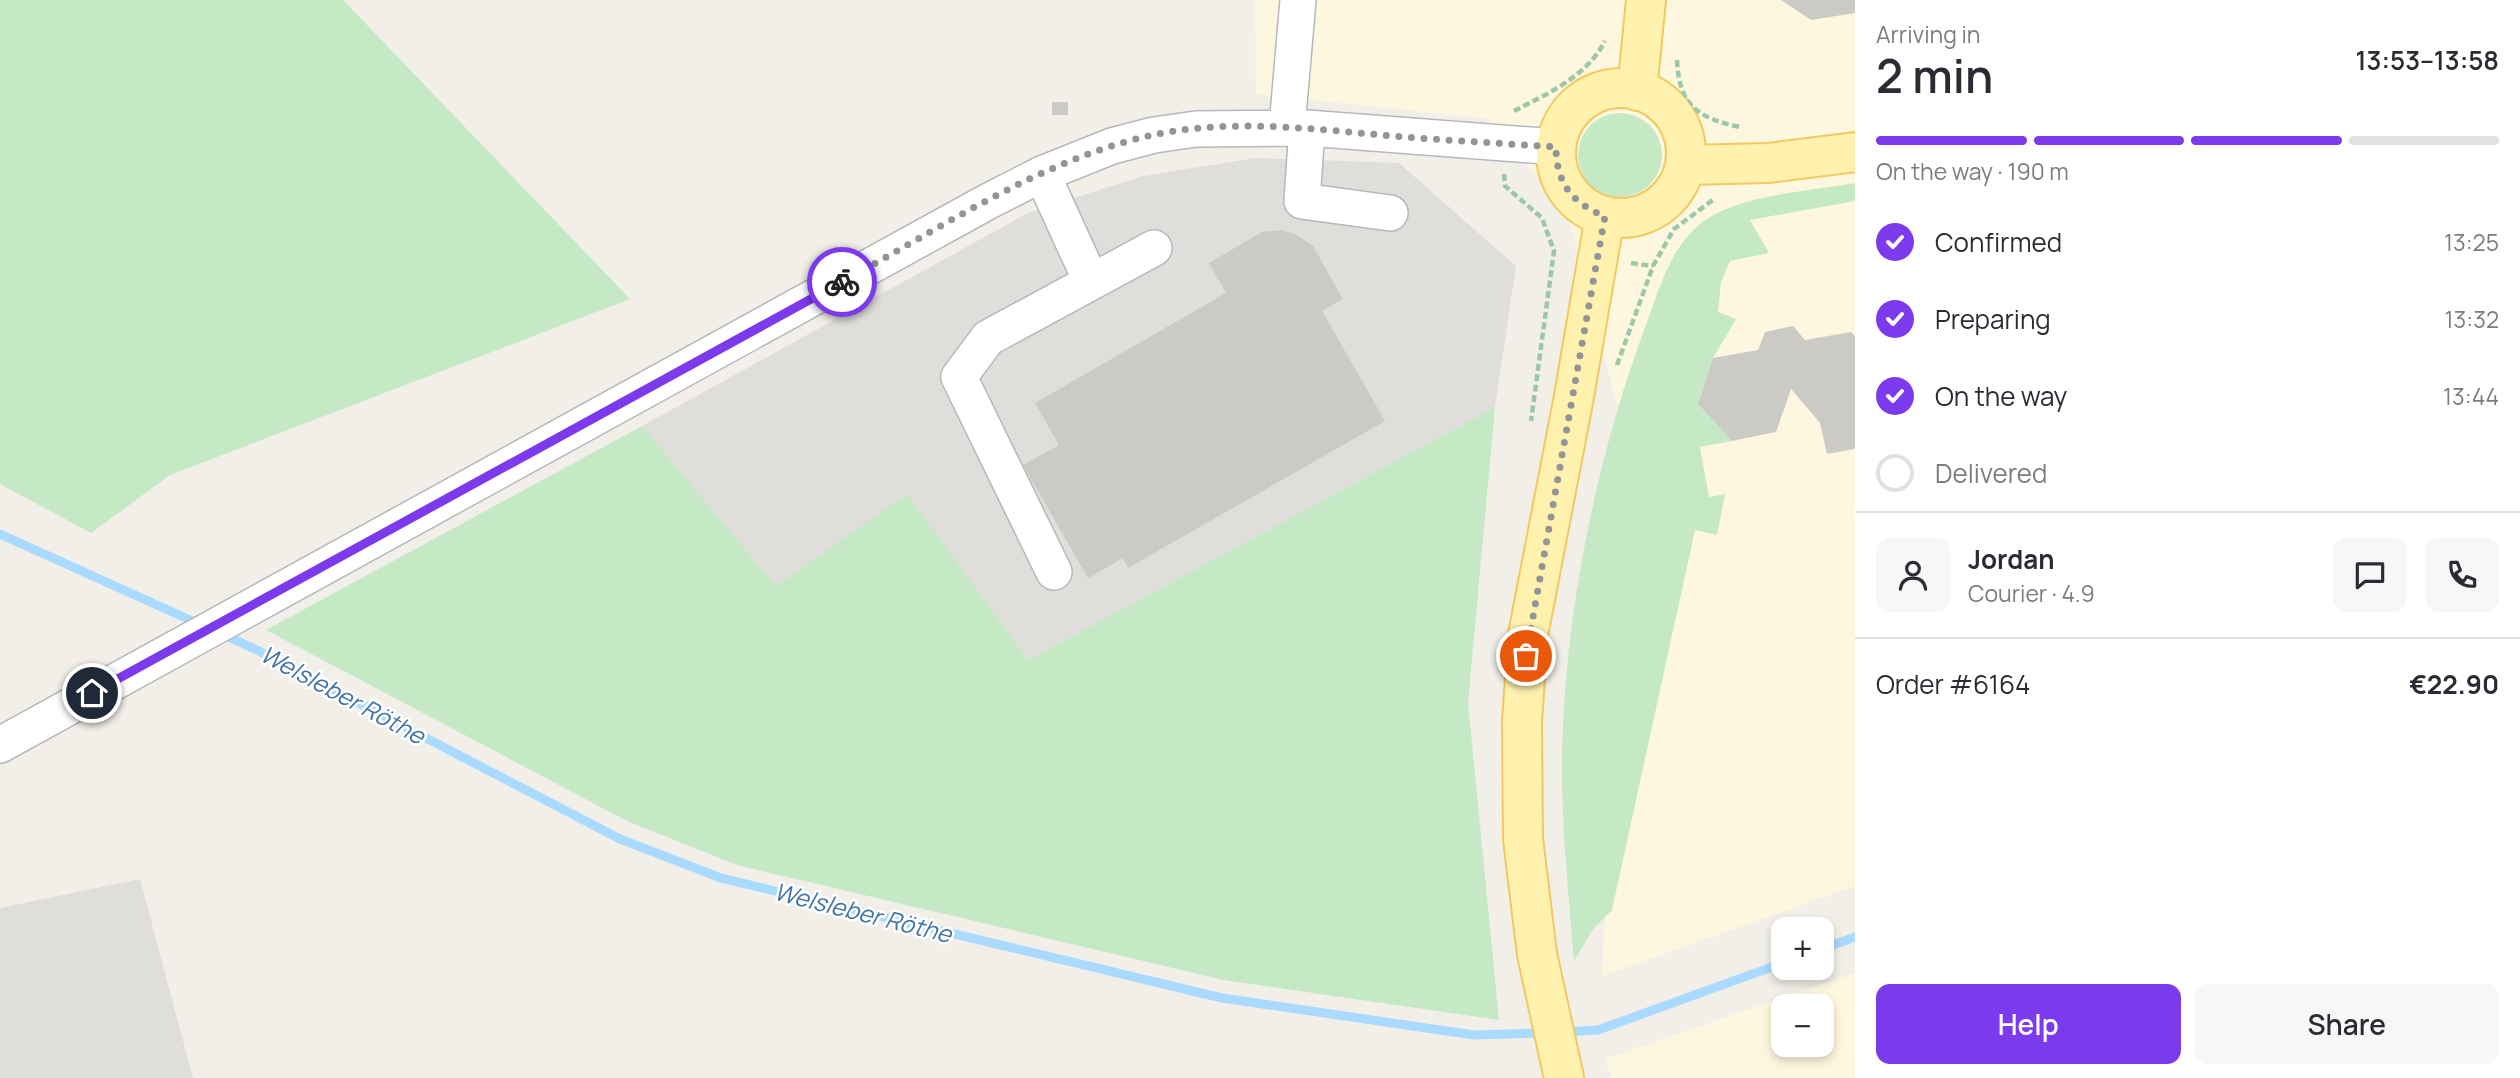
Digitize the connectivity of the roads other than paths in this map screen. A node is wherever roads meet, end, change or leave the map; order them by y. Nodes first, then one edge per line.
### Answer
1 (1298, 0) edge
2 (1646, 0) edge
3 (1637, 90) junction
4 (1297, 128) junction
5 (1556, 147) junction
6 (1855, 152) edge
7 (1685, 165) junction
8 (1042, 174) junction
9 (1390, 213) dead end
10 (1605, 216) junction
11 (1154, 248) dead end
12 (1091, 281) junction
13 (1054, 572) dead end
14 (0, 745) edge
15 (1559, 1060) edge

1 - 4 street
2 - 3 main road
3 - 5 main road
3 - 7 main road
4 - 5 street
4 - 8 street
4 - 9 street
5 - 10 main road
6 - 7 main road
7 - 10 main road
8 - 12 street
8 - 14 street
10 - 15 main road
11 - 12 street
12 - 13 street

